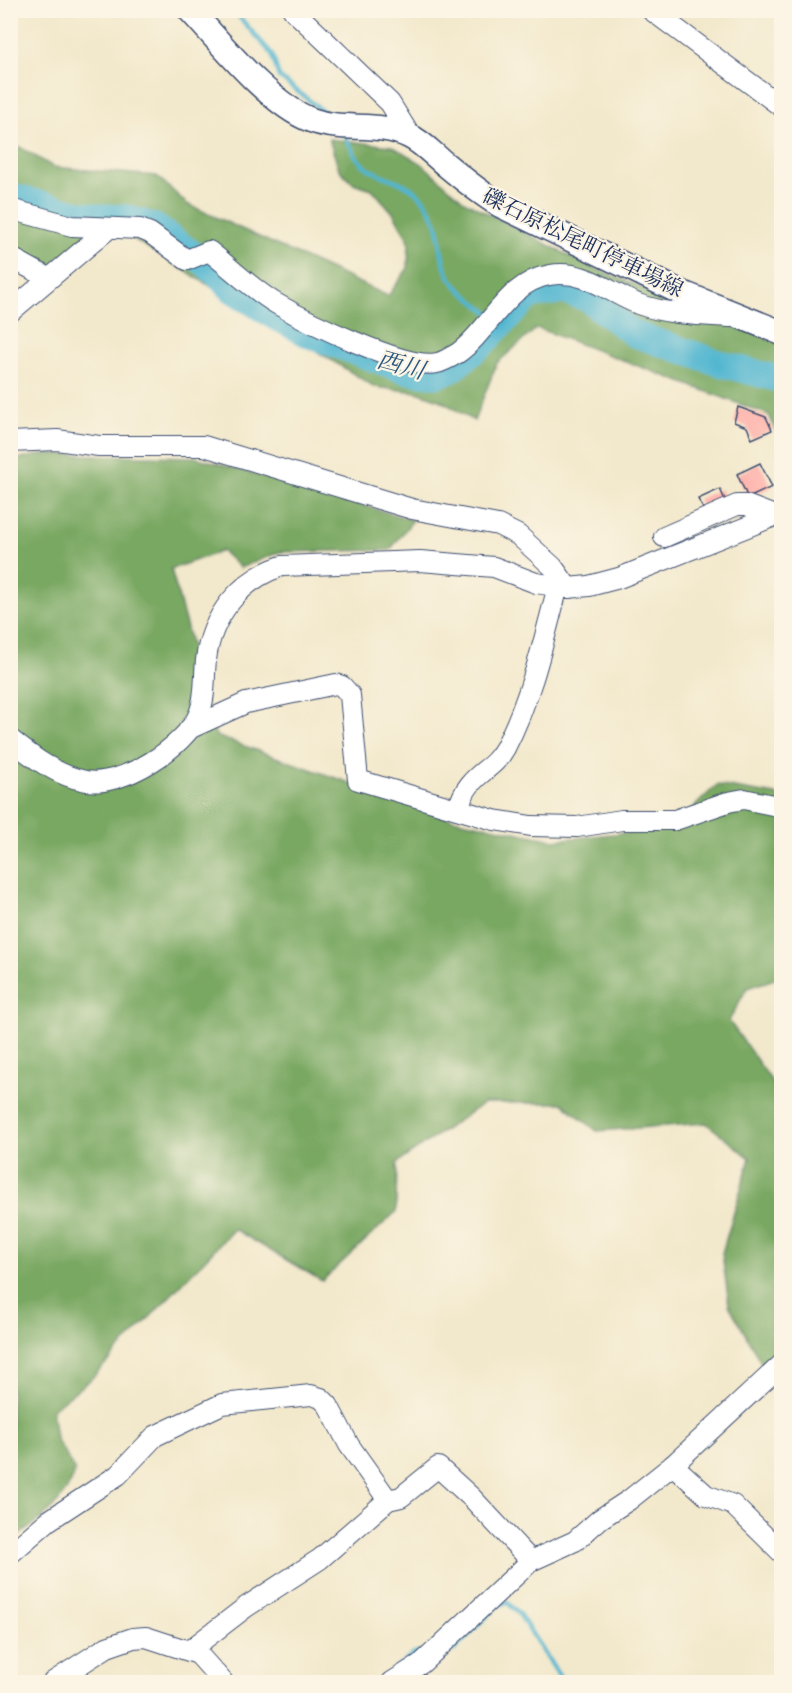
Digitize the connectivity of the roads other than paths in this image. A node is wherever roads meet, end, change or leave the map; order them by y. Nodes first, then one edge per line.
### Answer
1 (190, 10) edge
2 (293, 10) edge
3 (651, 10) edge
4 (782, 107) edge
5 (411, 137) junction
6 (10, 209) edge
7 (108, 230) junction
8 (10, 257) edge
9 (48, 278) junction
10 (10, 312) edge
11 (741, 317) junction
12 (782, 333) edge
13 (10, 442) edge
14 (777, 514) edge
15 (664, 537) dead end
16 (563, 587) junction
17 (187, 731) junction
18 (10, 739) edge
19 (782, 807) edge
20 (458, 808) junction
21 (782, 1364) edge
22 (673, 1465) junction
23 (388, 1500) junction
24 (782, 1553) edge
25 (10, 1554) edge
26 (531, 1561) junction
27 (190, 1650) junction
28 (53, 1683) edge
29 (223, 1683) edge
30 (392, 1683) edge

1 - 5 main road, 礫石原松尾町停車場線
2 - 5 street
3 - 4 street
5 - 11 main road, 礫石原松尾町停車場線
6 - 7 street
7 - 9 street
7 - 11 street
8 - 9 street
9 - 10 street
11 - 12 main road, 礫石原松尾町停車場線
13 - 16 street
14 - 15 street
14 - 16 street
16 - 17 street
16 - 20 street
17 - 18 street
17 - 20 street
19 - 20 street
21 - 22 street
22 - 24 street
22 - 26 street
23 - 25 street
23 - 26 street
23 - 27 street
26 - 30 street
27 - 28 street
27 - 29 street

